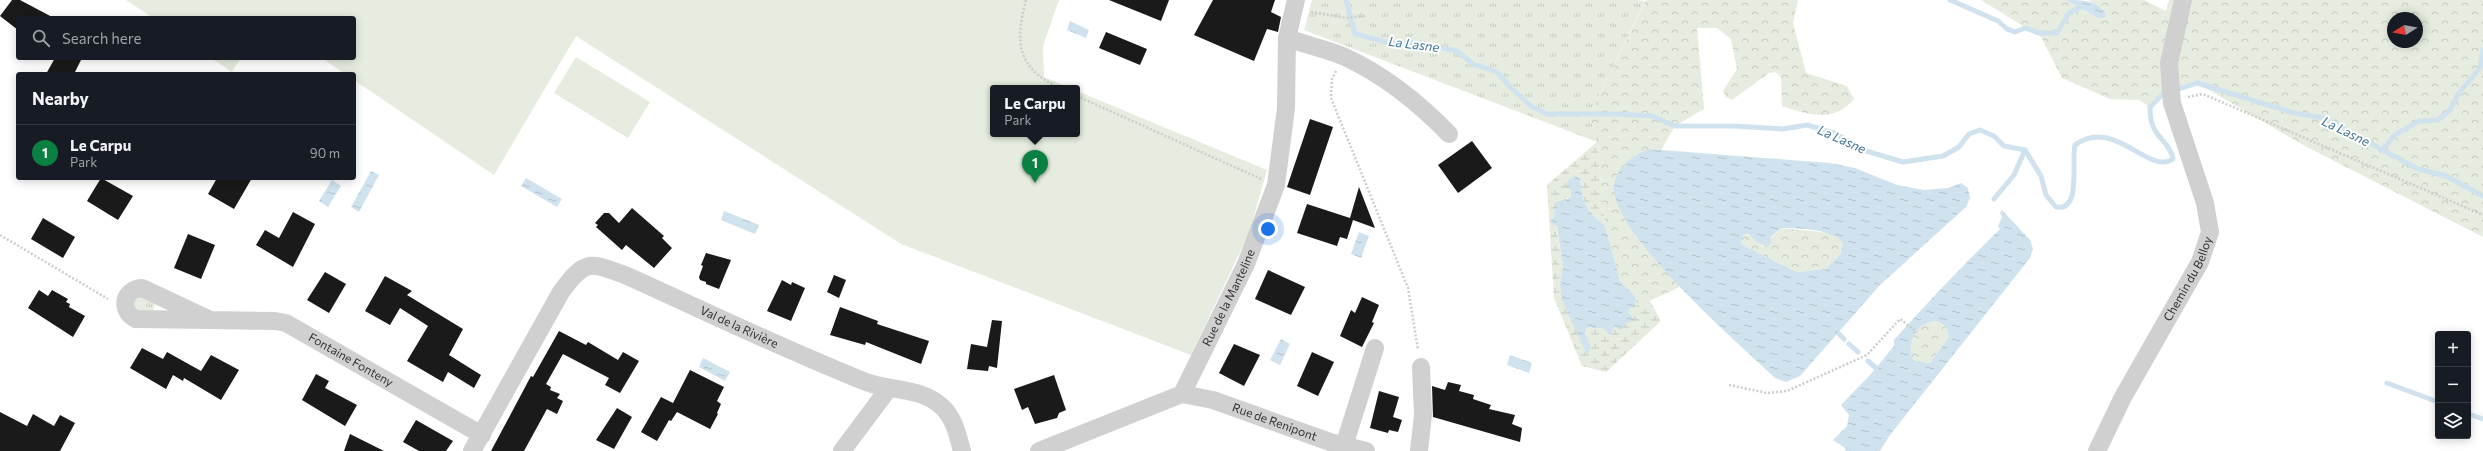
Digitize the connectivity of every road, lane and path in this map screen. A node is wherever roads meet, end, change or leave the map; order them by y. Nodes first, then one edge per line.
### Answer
1 (1026, 0) edge
2 (2183, 0) edge
3 (1294, 3) edge
4 (1365, 16) dead end
5 (1286, 38) junction
6 (1344, 57) junction
7 (1055, 85) edge
8 (1080, 97) edge
9 (2172, 103) junction
10 (1449, 134) dead end
11 (1276, 185) junction
12 (2483, 215) edge
13 (0, 235) edge
14 (125, 303) junction
15 (210, 320) junction
16 (1917, 332) dead end
17 (1375, 348) dead end
18 (1421, 367) joint
19 (1729, 385) dead end
20 (889, 388) junction
21 (1182, 394) junction
22 (482, 435) junction
23 (1344, 446) junction
24 (472, 451) edge
25 (842, 451) edge
26 (962, 451) edge
27 (1039, 451) edge
28 (1366, 451) edge
29 (1419, 451) edge
30 (2097, 451) edge

1 - 7 path
2 - 9 street, Chemin du Belloy
3 - 4 path
3 - 5 street, Rue de la Manteline
5 - 6 street
5 - 11 street, Rue de la Manteline
6 - 10 street
6 - 18 path
8 - 11 path
9 - 12 path
9 - 30 street, Chemin du Belloy
11 - 21 street, Rue de la Manteline
13 - 14 path
14 - 15 street, Fontaine Fonteny
14 - 15 street, Fontaine Fonteny
15 - 22 street, Fontaine Fonteny
16 - 19 path
17 - 23 street
18 - 29 street
20 - 22 street, Val de la Rivière
20 - 25 street
20 - 26 street, Val de la Rivière
21 - 23 street, Rue de Renipont
21 - 27 street
22 - 24 street, Val de la Rivière
23 - 28 street, Rue de Renipont

